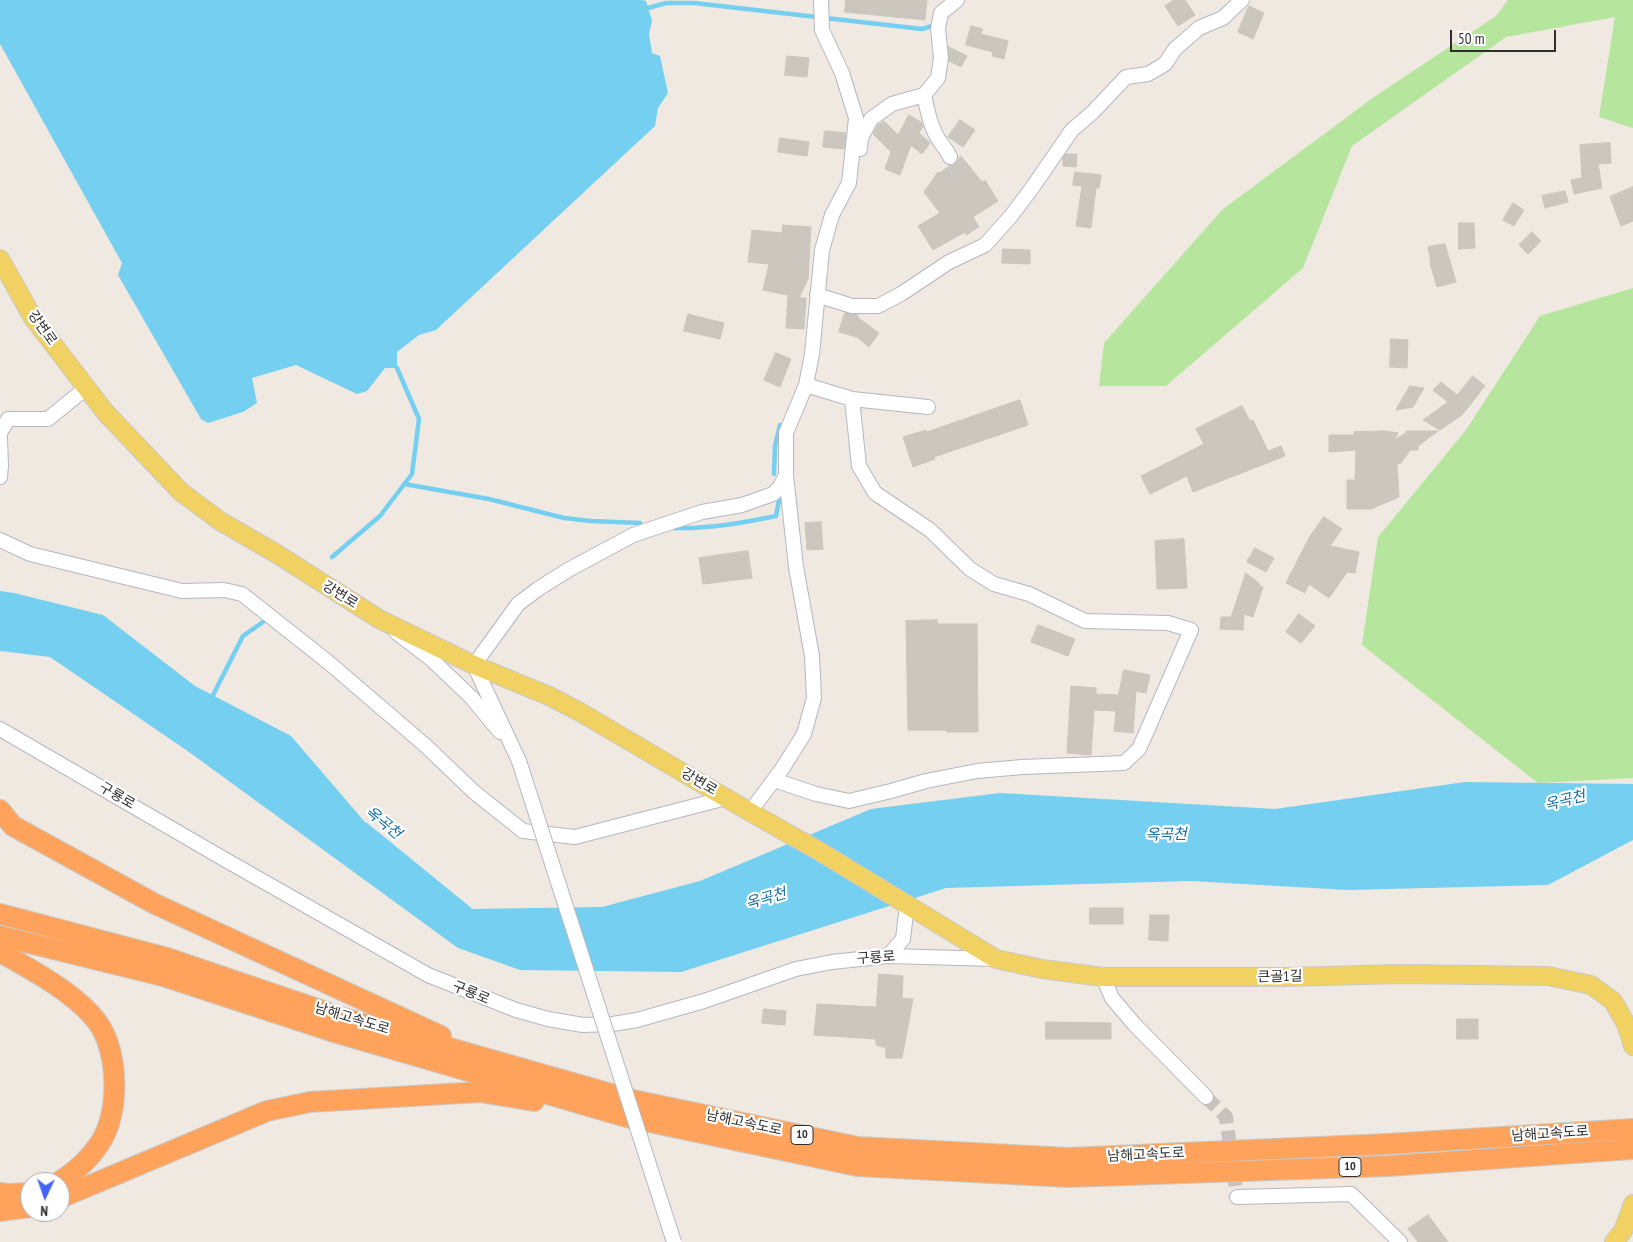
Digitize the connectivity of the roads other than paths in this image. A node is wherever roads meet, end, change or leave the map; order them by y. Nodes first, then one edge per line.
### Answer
1 (821, 0) edge
2 (957, 0) edge
3 (1242, 0) edge
4 (924, 95) junction
5 (950, 157) dead end
6 (849, 182) junction
7 (0, 259) edge
8 (817, 295) junction
9 (806, 385) junction
10 (86, 388) junction
11 (852, 400) junction
12 (928, 407) dead end
13 (0, 433) edge
14 (0, 437) edge
15 (786, 475) junction
16 (0, 476) edge
17 (0, 540) edge
18 (379, 619) junction
19 (474, 665) junction
20 (0, 729) edge
21 (512, 746) junction
22 (774, 780) junction
23 (726, 798) junction
24 (0, 810) edge
25 (750, 812) junction
26 (907, 906) junction
27 (0, 914) edge
28 (0, 936) edge
29 (0, 952) edge
30 (888, 956) junction
31 (996, 959) junction
32 (1103, 977) junction
33 (1633, 1046) edge
34 (497, 1062) junction
35 (1206, 1097) tunnel mouth
36 (626, 1117) junction
37 (1633, 1128) edge
38 (1633, 1148) edge
39 (70, 1175) edge
40 (0, 1193) edge
41 (20, 1193) edge
42 (70, 1194) edge
43 (1237, 1197) dead end
44 (1633, 1204) edge
45 (20, 1208) edge
46 (0, 1211) edge
47 (674, 1242) edge
48 (1400, 1242) edge
49 (1614, 1242) edge

1 - 6 street
2 - 4 street
3 - 8 street
4 - 5 street
4 - 6 street
6 - 8 street
7 - 10 main road, 강변로
8 - 9 street
9 - 11 street
9 - 15 street
10 - 13 street
10 - 18 main road, 강변로
11 - 12 street
11 - 22 street
14 - 16 street
15 - 19 street
15 - 22 street
17 - 23 street
18 - 19 main road, 강변로
18 - 21 street
19 - 21 street
19 - 23 main road, 강변로
20 - 30 street, 구룡로
21 - 47 street, bridge
22 - 25 street
23 - 25 main road, 강변로
24 - 34 highway
25 - 26 main road, 강변로
26 - 30 street
26 - 31 main road, 큰골1길
27 - 34 highway, 남해고속도로 / 10
28 - 36 highway, 남해고속도로 / 10
29 - 39 highway
30 - 31 street, 구룡로
31 - 32 main road, 큰골1길
32 - 33 main road, 큰골1길
32 - 35 street
34 - 37 highway, 남해고속도로 / 10
36 - 38 highway, 남해고속도로 / 10
36 - 42 highway
40 - 41 highway
43 - 48 street
44 - 49 main road
45 - 46 highway

